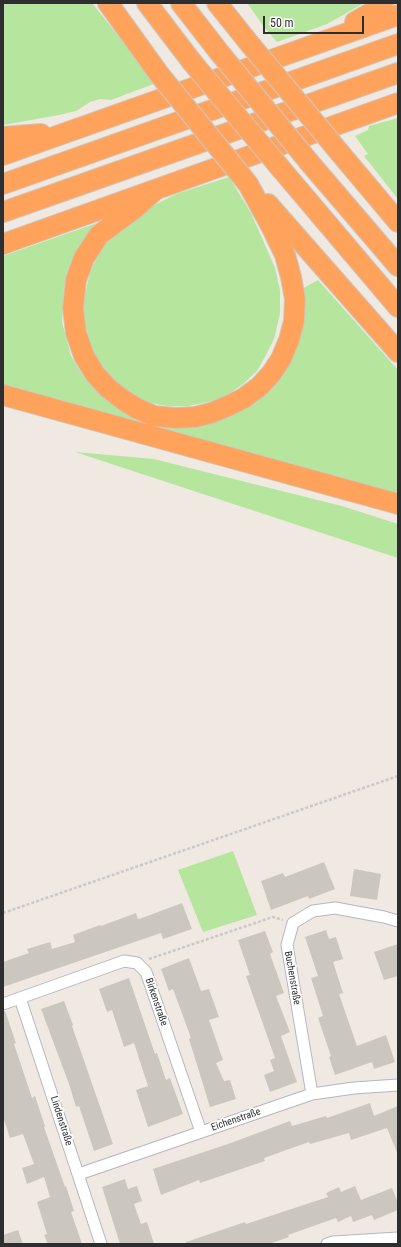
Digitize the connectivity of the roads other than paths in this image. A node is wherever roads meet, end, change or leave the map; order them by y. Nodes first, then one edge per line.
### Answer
1 (108, 3) edge
2 (147, 3) edge
3 (181, 3) edge
4 (217, 3) edge
5 (230, 3) edge
6 (383, 3) edge
7 (398, 15) edge
8 (333, 38) junction
9 (247, 39) junction
10 (398, 44) edge
11 (398, 73) edge
12 (398, 103) edge
13 (79, 129) junction
14 (3, 137) edge
15 (3, 155) edge
16 (3, 184) edge
17 (248, 184) junction
18 (154, 190) junction
19 (3, 212) edge
20 (398, 222) edge
21 (3, 244) edge
22 (398, 266) edge
23 (398, 307) edge
24 (398, 352) edge
25 (3, 395) edge
26 (398, 504) edge
27 (398, 921) edge
28 (20, 998) junction
29 (3, 1004) edge
30 (398, 1085) edge
31 (312, 1094) junction
32 (201, 1132) junction
33 (79, 1174) junction
34 (398, 1238) edge
35 (101, 1244) edge
36 (327, 1244) edge

1 - 17 highway, bridge
2 - 23 highway, bridge
3 - 22 highway, bridge
4 - 9 highway
5 - 9 highway
6 - 8 highway
7 - 8 highway
8 - 13 highway
9 - 20 highway, bridge
10 - 16 highway
11 - 19 highway
12 - 18 highway
13 - 14 highway
13 - 15 highway
17 - 18 highway
17 - 24 highway
18 - 21 highway
25 - 26 highway
27 - 31 street, Buchenstraße
28 - 29 street
28 - 32 street, Birkenstraße
28 - 33 street, Lindenstraße
30 - 31 street, Eichenstraße
31 - 32 street, Eichenstraße
32 - 33 street, Eichenstraße
33 - 35 street, Lindenstraße
34 - 36 street

